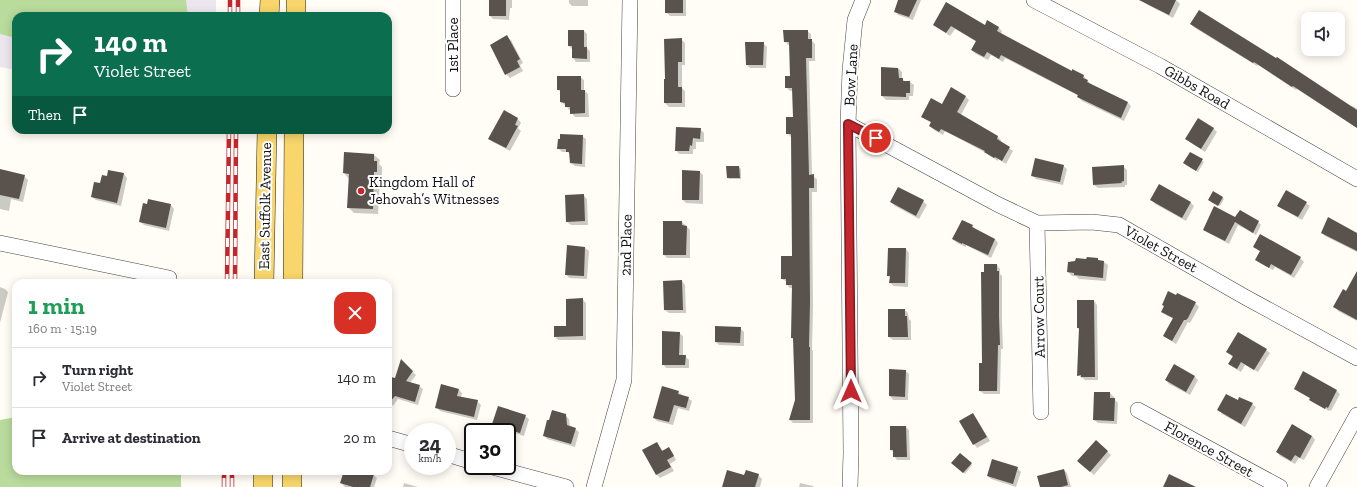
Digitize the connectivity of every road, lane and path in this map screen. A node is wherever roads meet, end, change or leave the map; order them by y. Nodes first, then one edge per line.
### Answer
1 (270, 0) edge
2 (296, 0) edge
3 (453, 0) edge
4 (630, 0) edge
5 (863, 0) edge
6 (1034, 0) edge
7 (269, 12) edge
8 (296, 12) edge
9 (453, 89) dead end
10 (848, 124) junction
11 (267, 134) edge
12 (294, 134) edge
13 (1357, 179) edge
14 (1037, 223) junction
15 (0, 243) edge
16 (169, 278) dead end
17 (264, 279) edge
18 (293, 279) edge
19 (1357, 358) edge
20 (1138, 410) dead end
21 (1041, 412) dead end
22 (1357, 415) edge
23 (392, 439) edge
24 (404, 442) edge
25 (516, 473) edge
26 (263, 475) edge
27 (292, 475) edge
28 (263, 487) edge
29 (292, 487) edge
30 (566, 487) edge
31 (594, 487) edge
32 (850, 487) edge
33 (1280, 487) edge
34 (1316, 487) edge

1 - 7 main road
2 - 8 main road
3 - 9 street, 1st Place
4 - 31 street, 2nd Place
5 - 10 street, Bow Lane
6 - 13 street, Gibbs Road
10 - 14 street, Violet Street
10 - 32 street, Bow Lane
11 - 17 main road, East Suffolk Avenue
12 - 18 main road, East Suffolk Avenue
14 - 19 street, Violet Street
14 - 21 street, Arrow Court
15 - 16 street
20 - 33 street, Florence Street
22 - 34 street
23 - 24 street
25 - 30 street
26 - 28 main road
27 - 29 main road

